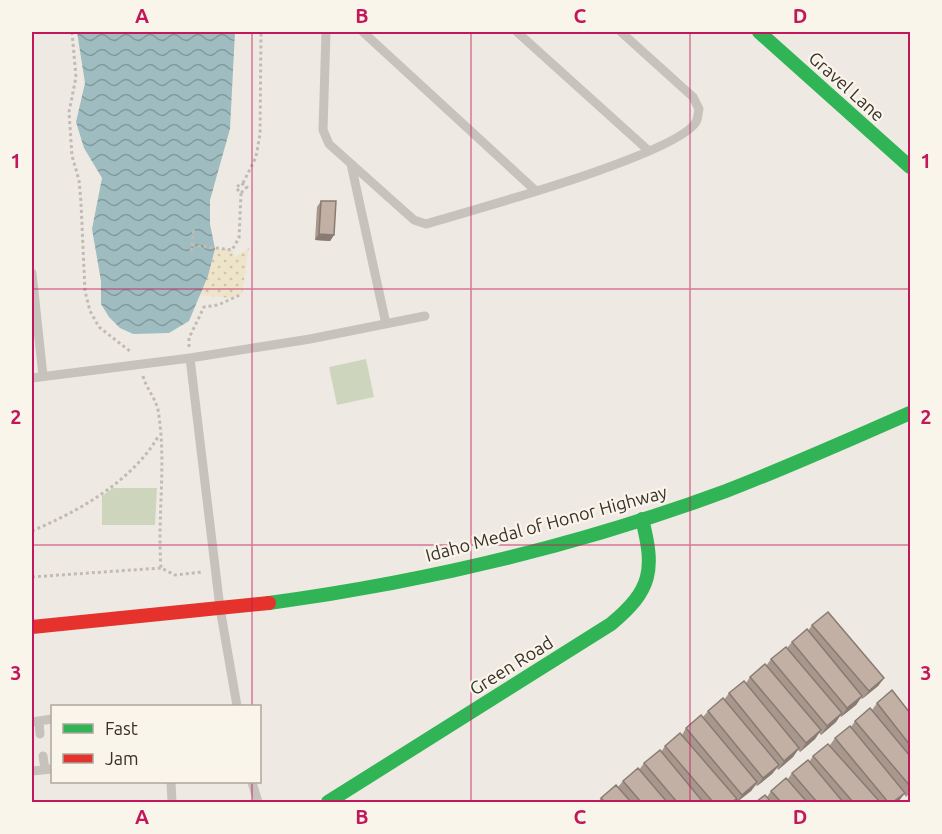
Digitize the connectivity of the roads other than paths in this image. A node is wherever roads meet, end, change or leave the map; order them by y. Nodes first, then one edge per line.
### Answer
1 (326, 32) edge
2 (363, 32) edge
3 (517, 32) edge
4 (621, 32) edge
5 (759, 32) edge
6 (649, 151) junction
7 (351, 164) junction
8 (910, 167) edge
9 (536, 192) junction
10 (32, 273) edge
11 (425, 316) dead end
12 (386, 324) junction
13 (190, 358) junction
14 (43, 376) junction
15 (32, 378) edge
16 (910, 413) edge
17 (642, 519) junction
18 (220, 608) junction
19 (32, 627) edge
20 (237, 705) edge
21 (51, 720) edge
22 (35, 721) edge
23 (40, 734) dead end
24 (43, 756) dead end
25 (49, 769) edge
26 (32, 771) edge
27 (171, 783) edge
28 (252, 783) edge
29 (172, 802) edge
30 (258, 802) edge
31 (328, 802) edge

1 - 7 lane
2 - 9 lane
3 - 6 lane
4 - 6 lane
5 - 8 main road, Gravel Lane
6 - 9 lane
7 - 9 lane
7 - 12 lane
10 - 14 lane
11 - 12 lane
12 - 13 lane
13 - 14 lane
13 - 18 lane
14 - 15 lane
16 - 17 main road, Idaho Medal of Honor Highway
17 - 18 main road, Idaho Medal of Honor Highway
17 - 31 main road, Green Road
18 - 19 main road, Idaho Medal of Honor Highway
18 - 20 lane
21 - 22 lane
22 - 23 lane
24 - 25 lane
25 - 26 lane
27 - 29 lane
28 - 30 lane

